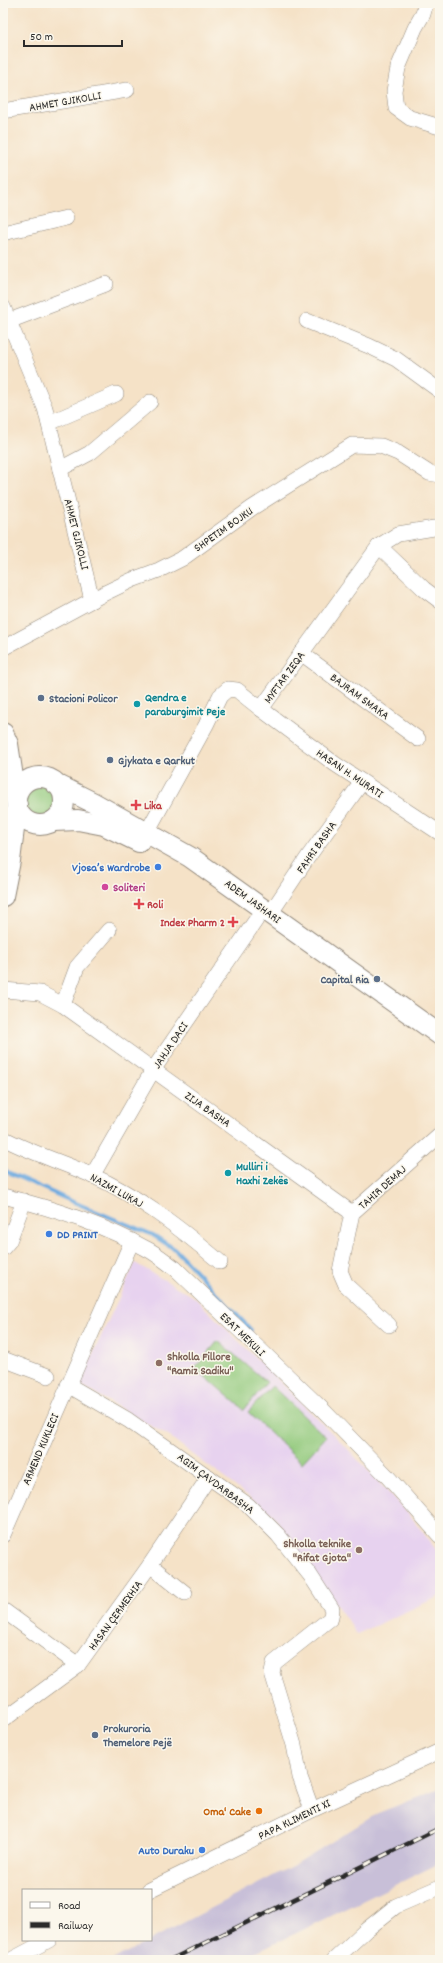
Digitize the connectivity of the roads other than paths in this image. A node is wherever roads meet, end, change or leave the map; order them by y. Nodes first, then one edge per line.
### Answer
1 (426, 3) edge
2 (127, 90) dead end
3 (3, 111) edge
4 (440, 127) edge
5 (66, 218) dead end
6 (3, 233) edge
7 (106, 284) dead end
8 (3, 307) edge
9 (9, 321) junction
10 (307, 321) dead end
11 (440, 391) edge
12 (116, 394) dead end
13 (150, 402) dead end
14 (49, 423) junction
15 (60, 469) junction
16 (440, 475) edge
17 (434, 528) dead end
18 (379, 546) junction
19 (92, 600) junction
20 (440, 601) edge
21 (3, 648) edge
22 (301, 653) junction
23 (261, 709) junction
24 (5, 739) edge
25 (418, 739) dead end
26 (48, 781) junction
27 (362, 782) junction
28 (16, 801) junction
29 (45, 823) junction
30 (147, 832) junction
31 (440, 834) edge
32 (10, 861) junction
33 (3, 896) edge
34 (263, 917) junction
35 (109, 930) dead end
36 (3, 990) edge
37 (63, 1004) junction
38 (440, 1035) edge
39 (440, 1051) edge
40 (153, 1070) junction
41 (440, 1135) edge
42 (3, 1138) edge
43 (92, 1176) junction
44 (3, 1196) edge
45 (24, 1201) junction
46 (352, 1213) junction
47 (132, 1241) junction
48 (3, 1248) edge
49 (220, 1262) dead end
50 (389, 1325) dead end
51 (3, 1358) edge
52 (48, 1376) dead end
53 (68, 1385) junction
54 (209, 1477) junction
55 (3, 1535) edge
56 (440, 1536) edge
57 (150, 1565) junction
58 (185, 1593) dead end
59 (3, 1610) edge
60 (78, 1665) junction
61 (3, 1720) edge
62 (440, 1751) edge
63 (312, 1810) junction
64 (440, 1887) edge
65 (151, 1889) edge
66 (47, 1941) edge
67 (11, 1960) edge
68 (334, 1960) edge

1 - 4 street
2 - 3 street, AHMET GJIKOLLI
5 - 6 street
7 - 9 street
8 - 9 street, AHMET GJIKOLLI
9 - 14 street, AHMET GJIKOLLI
10 - 11 street
12 - 14 street
13 - 15 street
14 - 15 street, AHMET GJIKOLLI
15 - 19 street, AHMET GJIKOLLI
16 - 19 street, SHPETIM BOJKU
17 - 18 street, MYFTAR ZEQA
18 - 20 street
18 - 22 street, MYFTAR ZEQA
19 - 21 street, SHPETIM BOJKU
22 - 23 street, MYFTAR ZEQA
22 - 25 street, BAJRAM SMAKA
23 - 27 street, HASAN H. MURATI
23 - 30 street, MYFTAR ZEQA
24 - 26 main road
24 - 28 main road
26 - 28 main road
26 - 29 main road
26 - 30 main road, ADEM JASHARI
27 - 31 street, HASAN H. MURATI
27 - 34 street, FAHRI BASHA
28 - 29 main road
28 - 32 main road
29 - 32 main road
29 - 34 main road, ADEM JASHARI
30 - 34 main road, ADEM JASHARI
32 - 33 main road
34 - 38 main road, ADEM JASHARI
34 - 39 main road, ADEM JASHARI
34 - 40 street, JAHJA DACI
35 - 37 street
36 - 37 street, ZIJA BASHA
37 - 40 street, ZIJA BASHA
40 - 43 street, JAHJA DACI
40 - 46 street, ZIJA BASHA
41 - 46 street, TAHIR DEMAJ
42 - 43 street, NAZMI LUKAJ
43 - 49 street, NAZMI LUKAJ
44 - 45 street, ESAT MEKULI
45 - 47 street, ESAT MEKULI
45 - 48 street
46 - 50 street, TAHIR DEMAJ
47 - 53 street
47 - 56 street, ESAT MEKULI
51 - 52 street
53 - 54 street, AGIM ÇAVDARBASHA
53 - 55 street, ARMEND KUKLECI
54 - 57 street, HASAN ÇERMEXHIA
54 - 63 street, AGIM ÇAVDARBASHA
57 - 58 street
57 - 60 street, HASAN ÇERMEXHIA
59 - 60 street
60 - 61 street, HASAN ÇERMEXHIA
62 - 63 street, PAPA KLIMENTI XI
63 - 65 street, PAPA KLIMENTI XI
64 - 68 street
66 - 67 street

